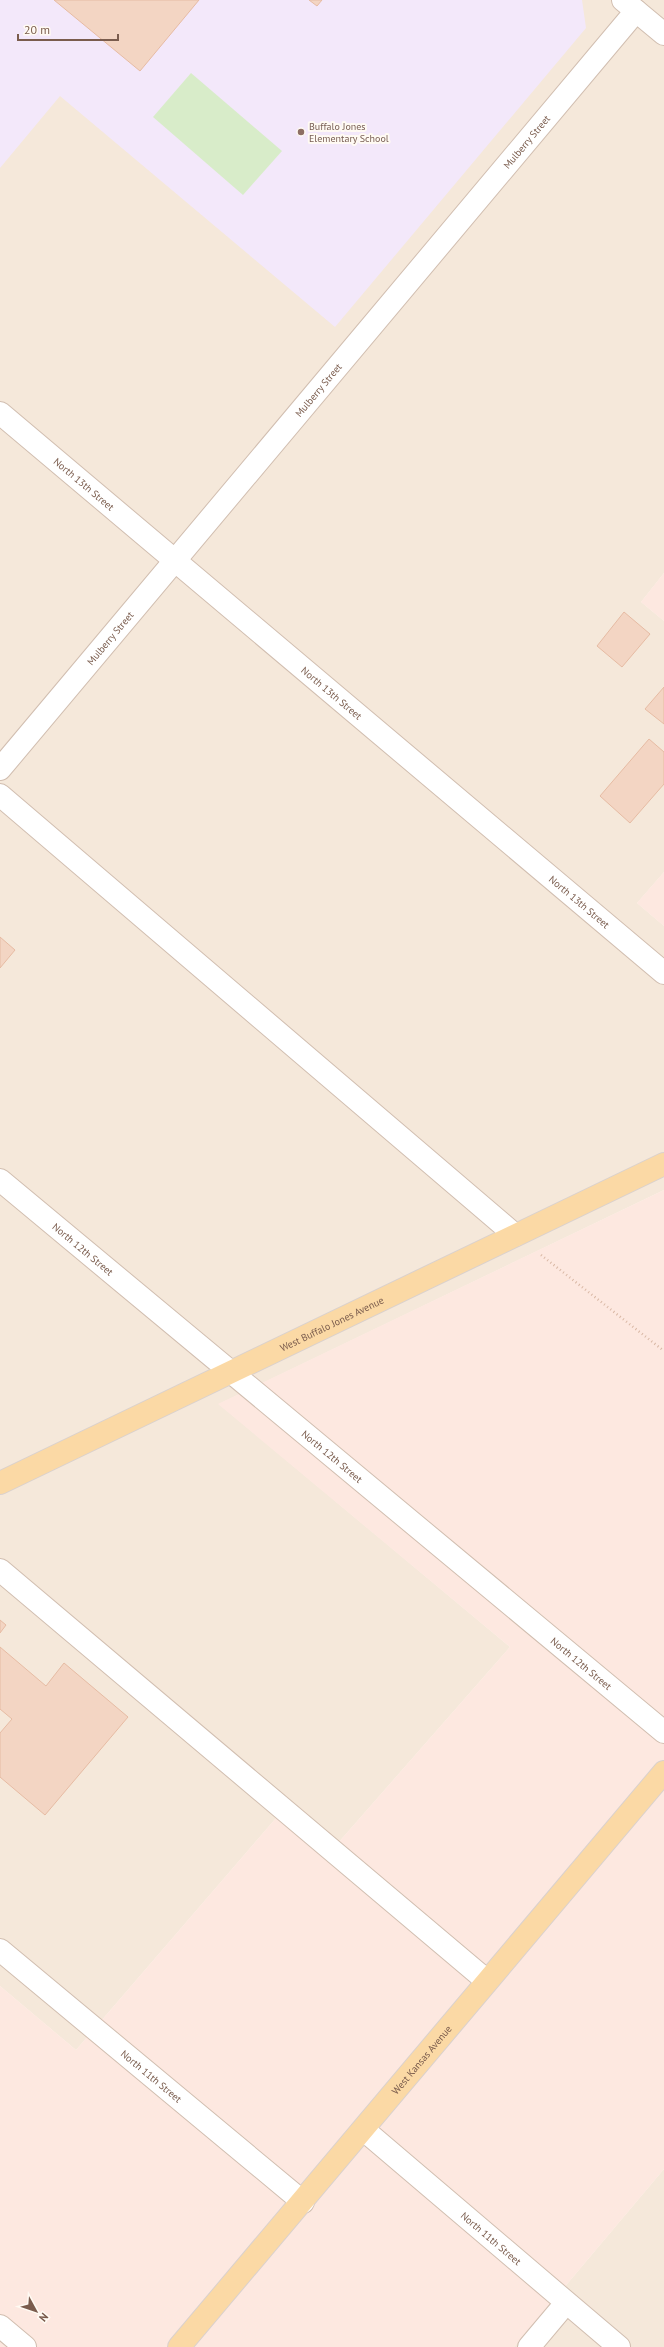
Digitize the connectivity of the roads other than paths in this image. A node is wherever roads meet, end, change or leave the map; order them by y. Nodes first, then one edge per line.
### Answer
1 (630, 5) edge
2 (664, 34) edge
3 (0, 413) edge
4 (175, 560) junction
5 (0, 769) edge
6 (0, 795) edge
7 (664, 973) edge
8 (664, 1164) edge
9 (0, 1180) edge
10 (515, 1235) junction
11 (231, 1372) junction
12 (0, 1483) edge
13 (0, 1570) edge
14 (664, 1732) edge
15 (664, 1772) edge
16 (0, 1950) edge
17 (488, 1981) junction
18 (364, 2130) junction
19 (303, 2202) junction
20 (566, 2303) junction
21 (0, 2326) edge
22 (25, 2347) edge
23 (179, 2347) edge
24 (529, 2347) edge
25 (619, 2347) edge

1 - 2 street
1 - 4 street, Mulberry Street
3 - 4 street, North 13th Street
4 - 5 street, Mulberry Street
4 - 7 street, North 13th Street
6 - 10 street
8 - 10 main road, West Buffalo Jones Avenue
9 - 11 street, North 12th Street
10 - 11 main road, West Buffalo Jones Avenue
11 - 12 main road, West Buffalo Jones Avenue
11 - 14 street, North 12th Street
13 - 17 street
15 - 17 main road, West Kansas Avenue
16 - 19 street, North 11th Street
17 - 18 main road, West Kansas Avenue
18 - 19 main road, West Kansas Avenue
18 - 20 street, North 11th Street
19 - 23 main road, West Kansas Avenue
20 - 24 street
20 - 25 street, North 11th Street
21 - 22 street

